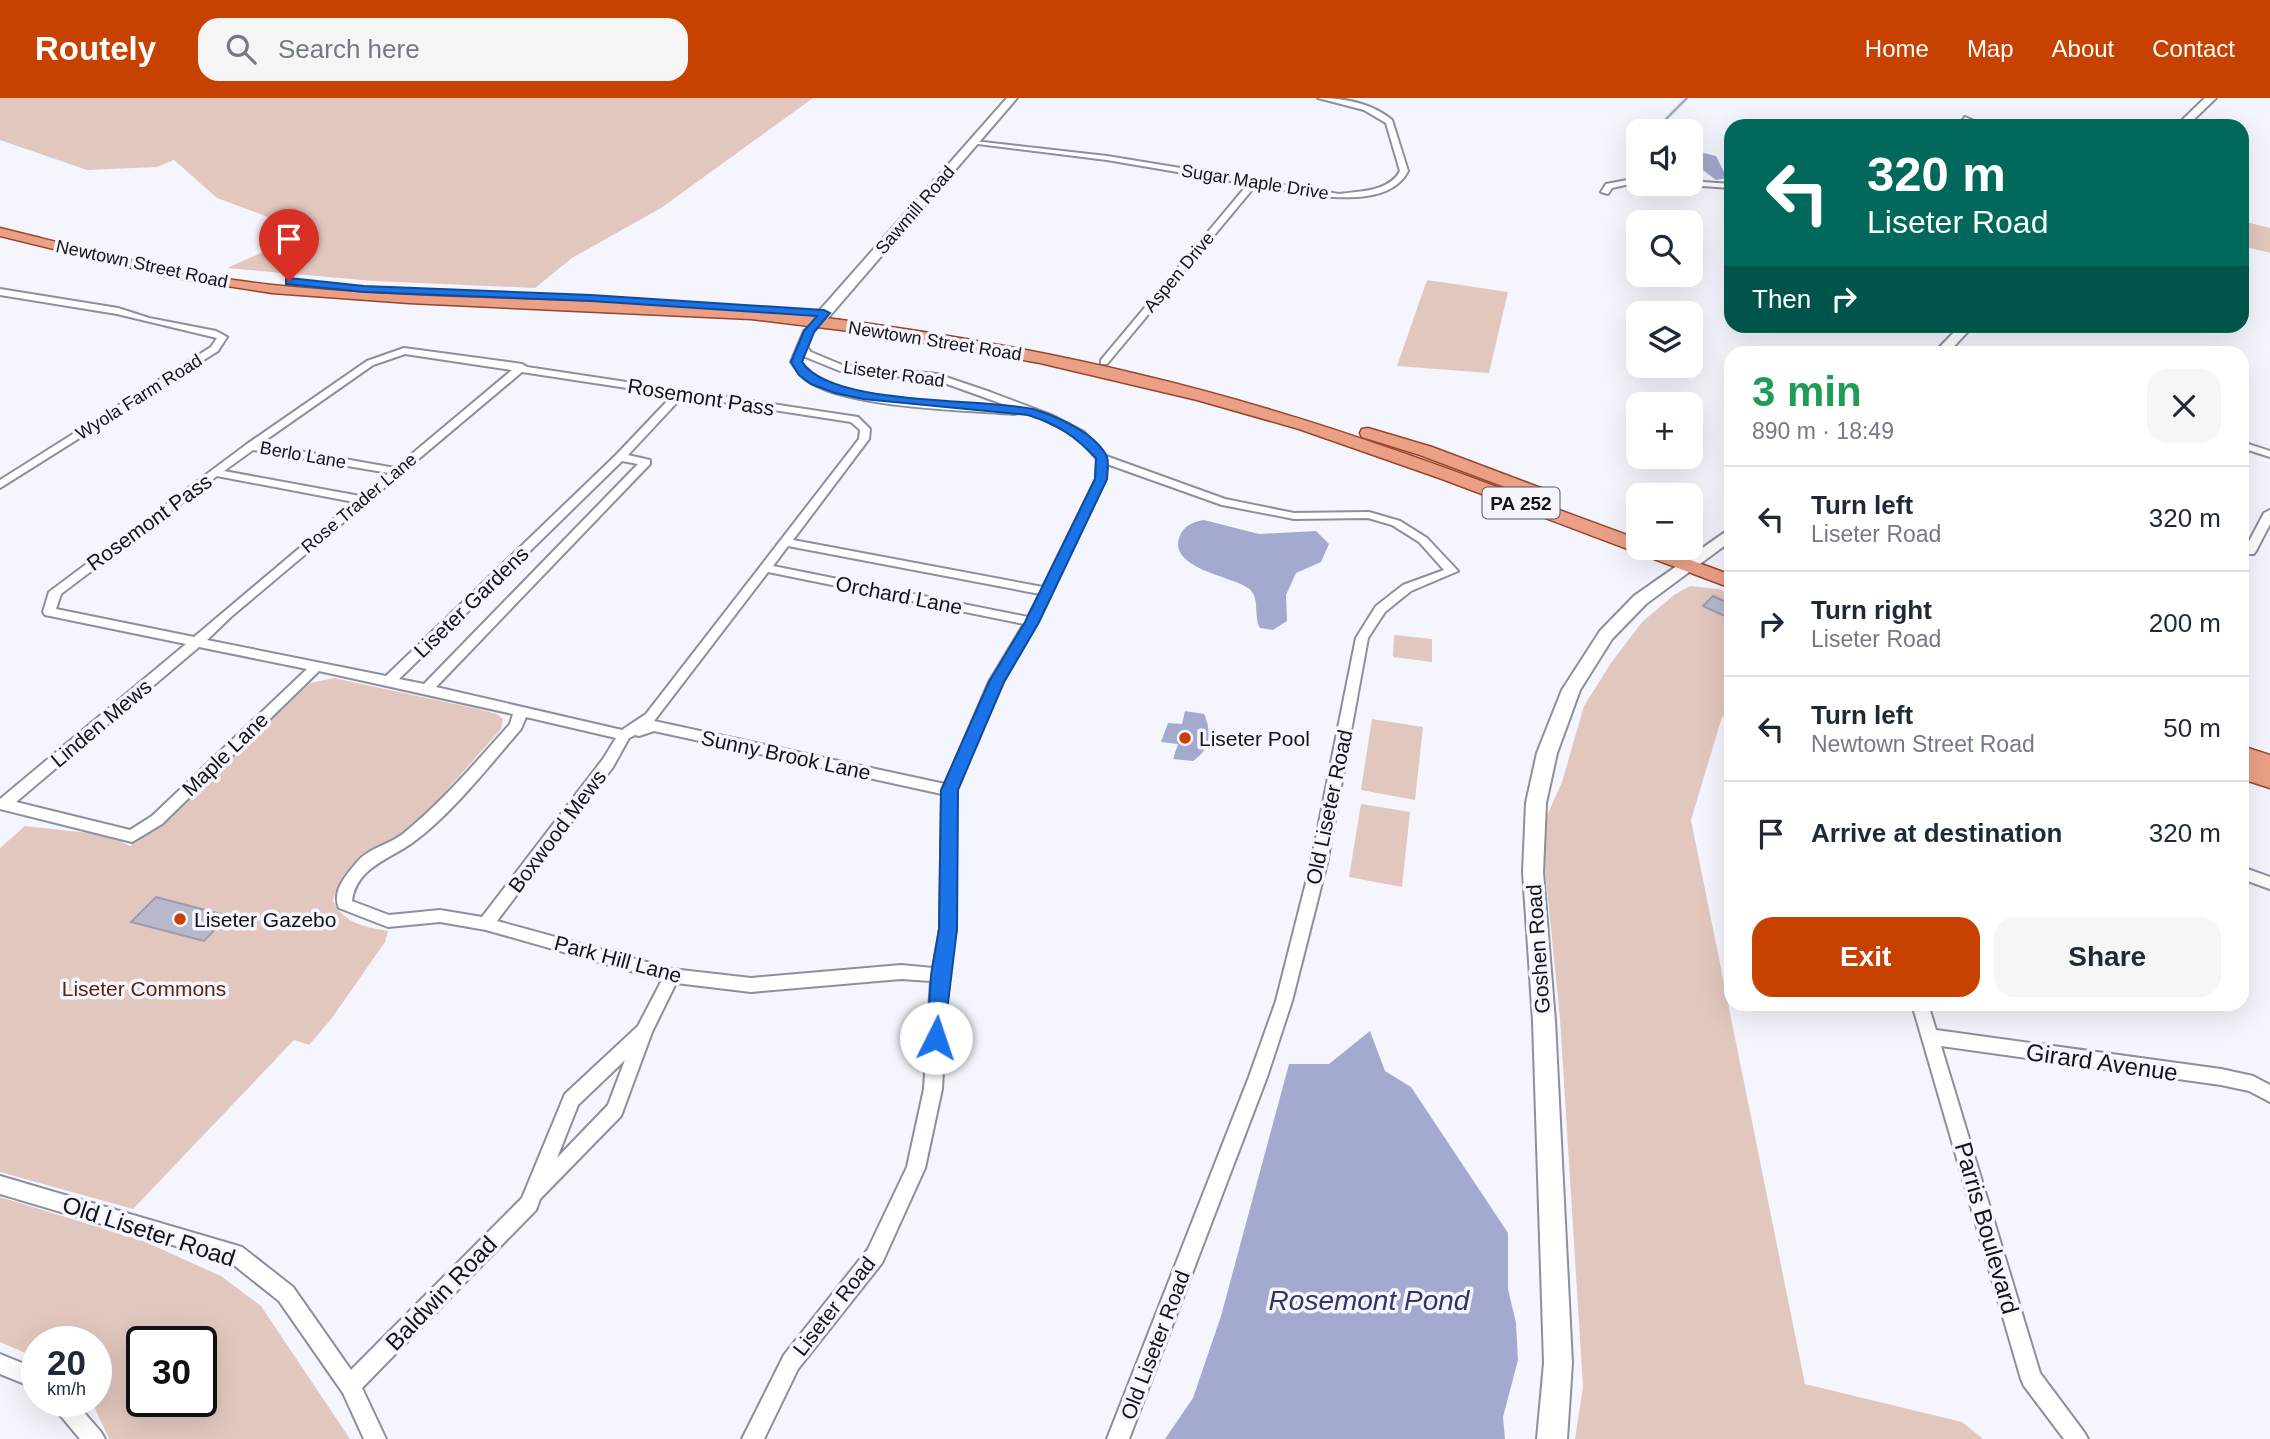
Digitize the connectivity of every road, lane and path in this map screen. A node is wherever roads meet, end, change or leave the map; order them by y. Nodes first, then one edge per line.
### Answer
1 (1012, 98) edge
2 (1321, 98) edge
3 (2211, 98) edge
4 (2188, 119) edge
5 (974, 143) junction
6 (1626, 182) edge
7 (1253, 183) junction
8 (1703, 184) edge
9 (1724, 185) edge
10 (1605, 192) dead end
11 (0, 223) edge
12 (0, 232) edge
13 (0, 292) edge
14 (821, 318) junction
15 (802, 346) junction
16 (1104, 362) junction
17 (522, 367) junction
18 (902, 386) junction
19 (679, 394) junction
20 (1029, 412) junction
21 (1367, 440) junction
22 (251, 446) junction
23 (2249, 446) edge
24 (2270, 454) edge
25 (620, 457) junction
26 (1102, 458) junction
27 (396, 471) junction
28 (216, 472) junction
29 (0, 485) edge
30 (362, 500) junction
31 (2270, 513) edge
32 (553, 523) junction
33 (583, 526) junction
34 (1626, 526) edge
35 (1724, 537) edge
36 (786, 541) junction
37 (1626, 542) edge
38 (1703, 549) edge
39 (2250, 551) dead end
40 (1703, 559) edge
41 (1685, 560) edge
42 (1696, 560) edge
43 (1724, 564) edge
44 (765, 568) junction
45 (1724, 578) edge
46 (1045, 590) junction
47 (1032, 622) junction
48 (198, 641) junction
49 (315, 668) junction
50 (389, 681) junction
51 (426, 690) junction
52 (521, 712) junction
53 (624, 735) junction
54 (2249, 756) edge
55 (2270, 763) edge
56 (2249, 773) edge
57 (2270, 780) edge
58 (950, 790) junction
59 (2, 805) edge
60 (2249, 876) edge
61 (2270, 883) edge
62 (486, 924) junction
63 (940, 975) junction
64 (672, 976) junction
65 (1922, 1011) edge
66 (644, 1031) junction
67 (1931, 1038) junction
68 (2270, 1094) edge
69 (0, 1185) edge
70 (530, 1201) junction
71 (0, 1364) edge
72 (21, 1373) edge
73 (350, 1386) junction
74 (75, 1417) edge
75 (94, 1439) edge
76 (375, 1439) edge
77 (753, 1439) edge
78 (1118, 1439) edge
79 (1552, 1439) edge
80 (2077, 1439) edge

1 - 5 street, Sawmill Road
2 - 7 street, Sugar Maple Drive
3 - 4 street
5 - 7 street, Sugar Maple Drive
5 - 14 street, Sawmill Road
6 - 10 street
7 - 16 street, Aspen Drive
8 - 9 street
11 - 14 main road, Newtown Street Road / PA 252
12 - 14 main road, Newtown Street Road / PA 252
13 - 29 street, Wyola Farm Road
14 - 15 street
14 - 16 main road, Newtown Street Road / PA 252
14 - 21 main road, Newtown Street Road / PA 252
15 - 18 street, Liseter Road
15 - 18 street, Liseter Road
16 - 21 main road, Newtown Street Road / PA 252
17 - 19 street, Rosemont Pass
17 - 22 street, Rosemont Pass
17 - 27 street, Rose Trader Lane
18 - 20 street, Liseter Road
18 - 20 street, Liseter Road
19 - 25 street, Liseter Gardens
19 - 36 street, Rosemont Pass
20 - 26 street, Liseter Road
21 - 34 main road, Newtown Street Road / PA 252
21 - 37 main road, Newtown Street Road / PA 252
22 - 27 street, Berlo Lane
22 - 28 street, Rosemont Pass
23 - 24 street
25 - 32 street, Liseter Gardens
25 - 33 street, Liseter Gardens
26 - 46 street, Liseter Road
26 - 78 street, Old Liseter Road
27 - 30 street, Rose Trader Lane
28 - 30 street, Berlo Lane
28 - 48 street, Rosemont Pass
30 - 48 street, Rose Trader Lane
31 - 39 street
32 - 33 street
32 - 50 street, Liseter Gardens
33 - 51 street, Liseter Gardens
35 - 38 street, Goshen Road
36 - 44 street, Rosemont Pass
36 - 46 street, Orchard Lane
40 - 43 main road, Newtown Street Road / PA 252
41 - 79 street, Goshen Road
42 - 45 main road, Newtown Street Road / PA 252
44 - 47 street, Orchard Lane
44 - 53 street, Rosemont Pass
46 - 47 street, Liseter Road
47 - 58 street, Liseter Road
48 - 49 street
48 - 59 street, Linden Mews
49 - 50 street
49 - 59 street, Maple Lane
50 - 51 street
51 - 52 street
52 - 53 street
52 - 62 street, Park Hill Lane
53 - 58 street, Sunny Brook Lane
53 - 62 street, Boxwood Mews
54 - 55 main road
56 - 57 main road
58 - 63 street, Liseter Road
60 - 61 street
62 - 64 street, Park Hill Lane
63 - 64 street, Park Hill Lane
63 - 77 street, Liseter Road
64 - 66 street, Baldwin Road
65 - 67 street, Parris Boulevard
66 - 70 street, Baldwin Road
66 - 70 street, Baldwin Road
67 - 68 street, Girard Avenue
67 - 80 street, Parris Boulevard
69 - 73 street, Old Liseter Road
70 - 73 street, Baldwin Road
71 - 72 street
73 - 76 street, Old Liseter Road
74 - 75 street

